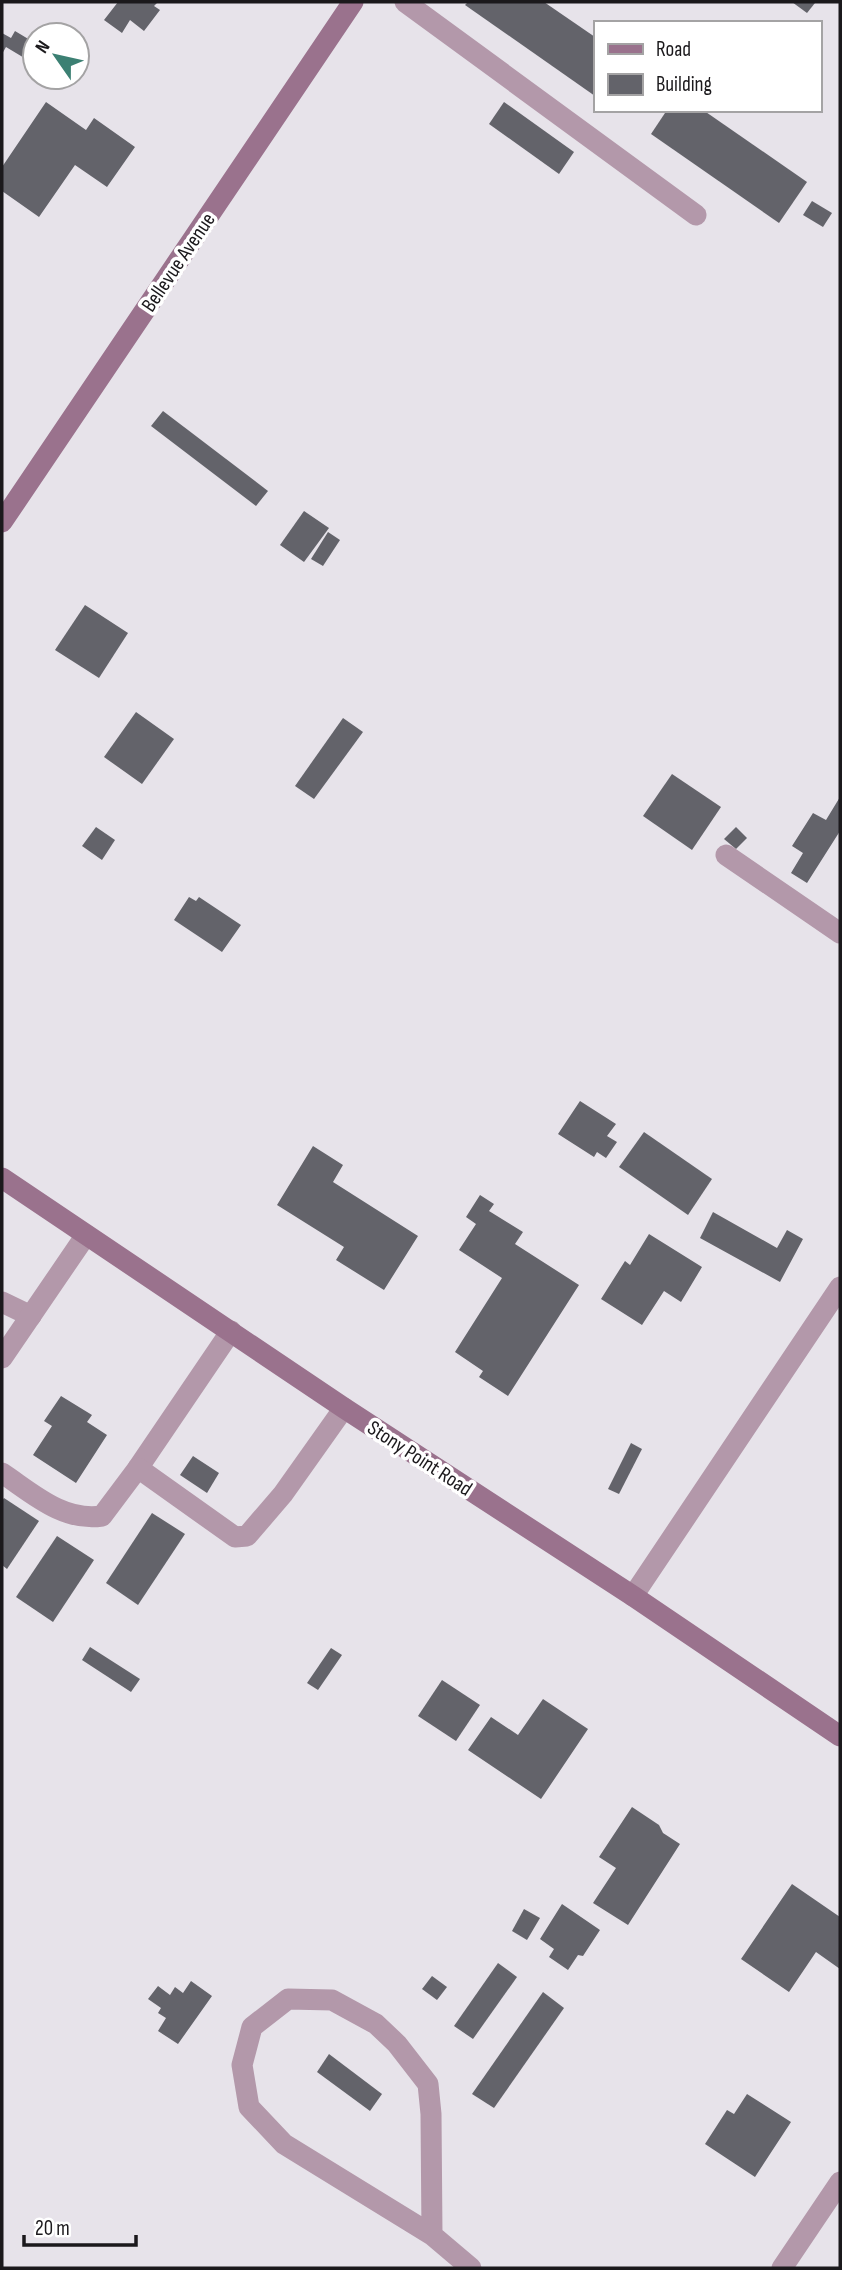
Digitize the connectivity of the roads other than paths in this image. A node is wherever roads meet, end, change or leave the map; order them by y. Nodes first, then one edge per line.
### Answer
1 (354, 2) edge
2 (405, 2) edge
3 (696, 215) dead end
4 (2, 522) edge
5 (726, 855) dead end
6 (840, 933) edge
7 (2, 1178) edge
8 (86, 1235) junction
9 (840, 1287) edge
10 (2, 1302) edge
11 (31, 1316) junction
12 (231, 1331) junction
13 (2, 1358) edge
14 (344, 1408) junction
15 (138, 1468) junction
16 (2, 1473) edge
17 (633, 1596) junction
18 (840, 1736) edge
19 (840, 2182) edge
20 (432, 2235) junction
21 (471, 2268) edge
22 (782, 2268) edge

1 - 4 main road, Bellevue Avenue
2 - 3 street
5 - 6 street
7 - 8 main road, Stony Point Road
8 - 11 street
8 - 12 main road, Stony Point Road
9 - 17 street
10 - 11 street
11 - 13 street
12 - 14 main road, Stony Point Road
12 - 15 street
14 - 15 street
14 - 17 main road, Stony Point Road
15 - 16 street
17 - 18 main road, Stony Point Road
19 - 22 street
20 - 20 street
20 - 21 street

